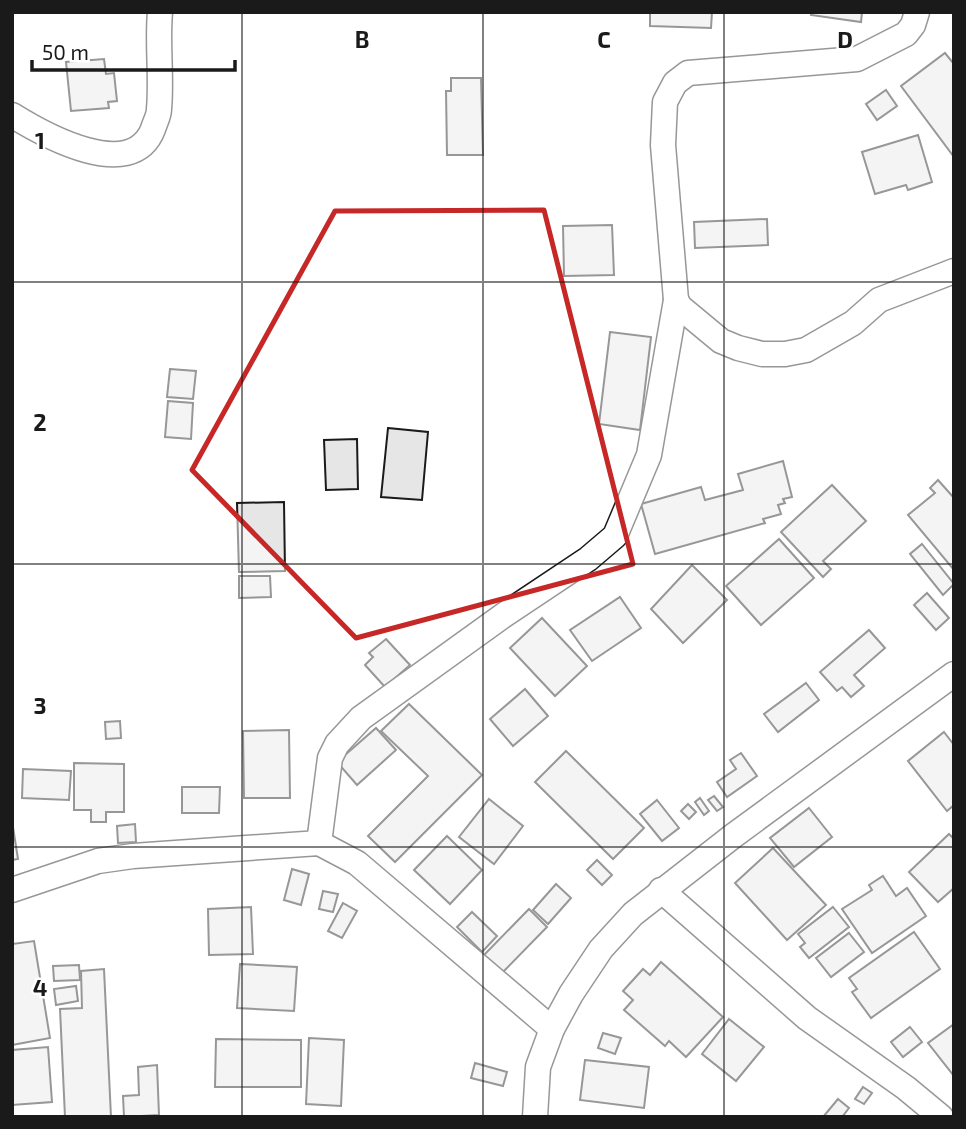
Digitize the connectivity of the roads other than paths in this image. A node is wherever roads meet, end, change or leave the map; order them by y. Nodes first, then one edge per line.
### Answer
1 (160, 12) edge
2 (917, 12) edge
3 (12, 115) edge
4 (954, 271) edge
5 (676, 300) junction
6 (954, 674) edge
7 (319, 844) junction
8 (12, 890) edge
9 (661, 890) junction
10 (552, 1028) junction
11 (535, 1117) edge
12 (941, 1117) edge

1 - 3 street
2 - 5 street
4 - 5 street
5 - 7 street
6 - 9 street
7 - 8 street
7 - 10 street
9 - 10 street
9 - 12 street
10 - 11 street

